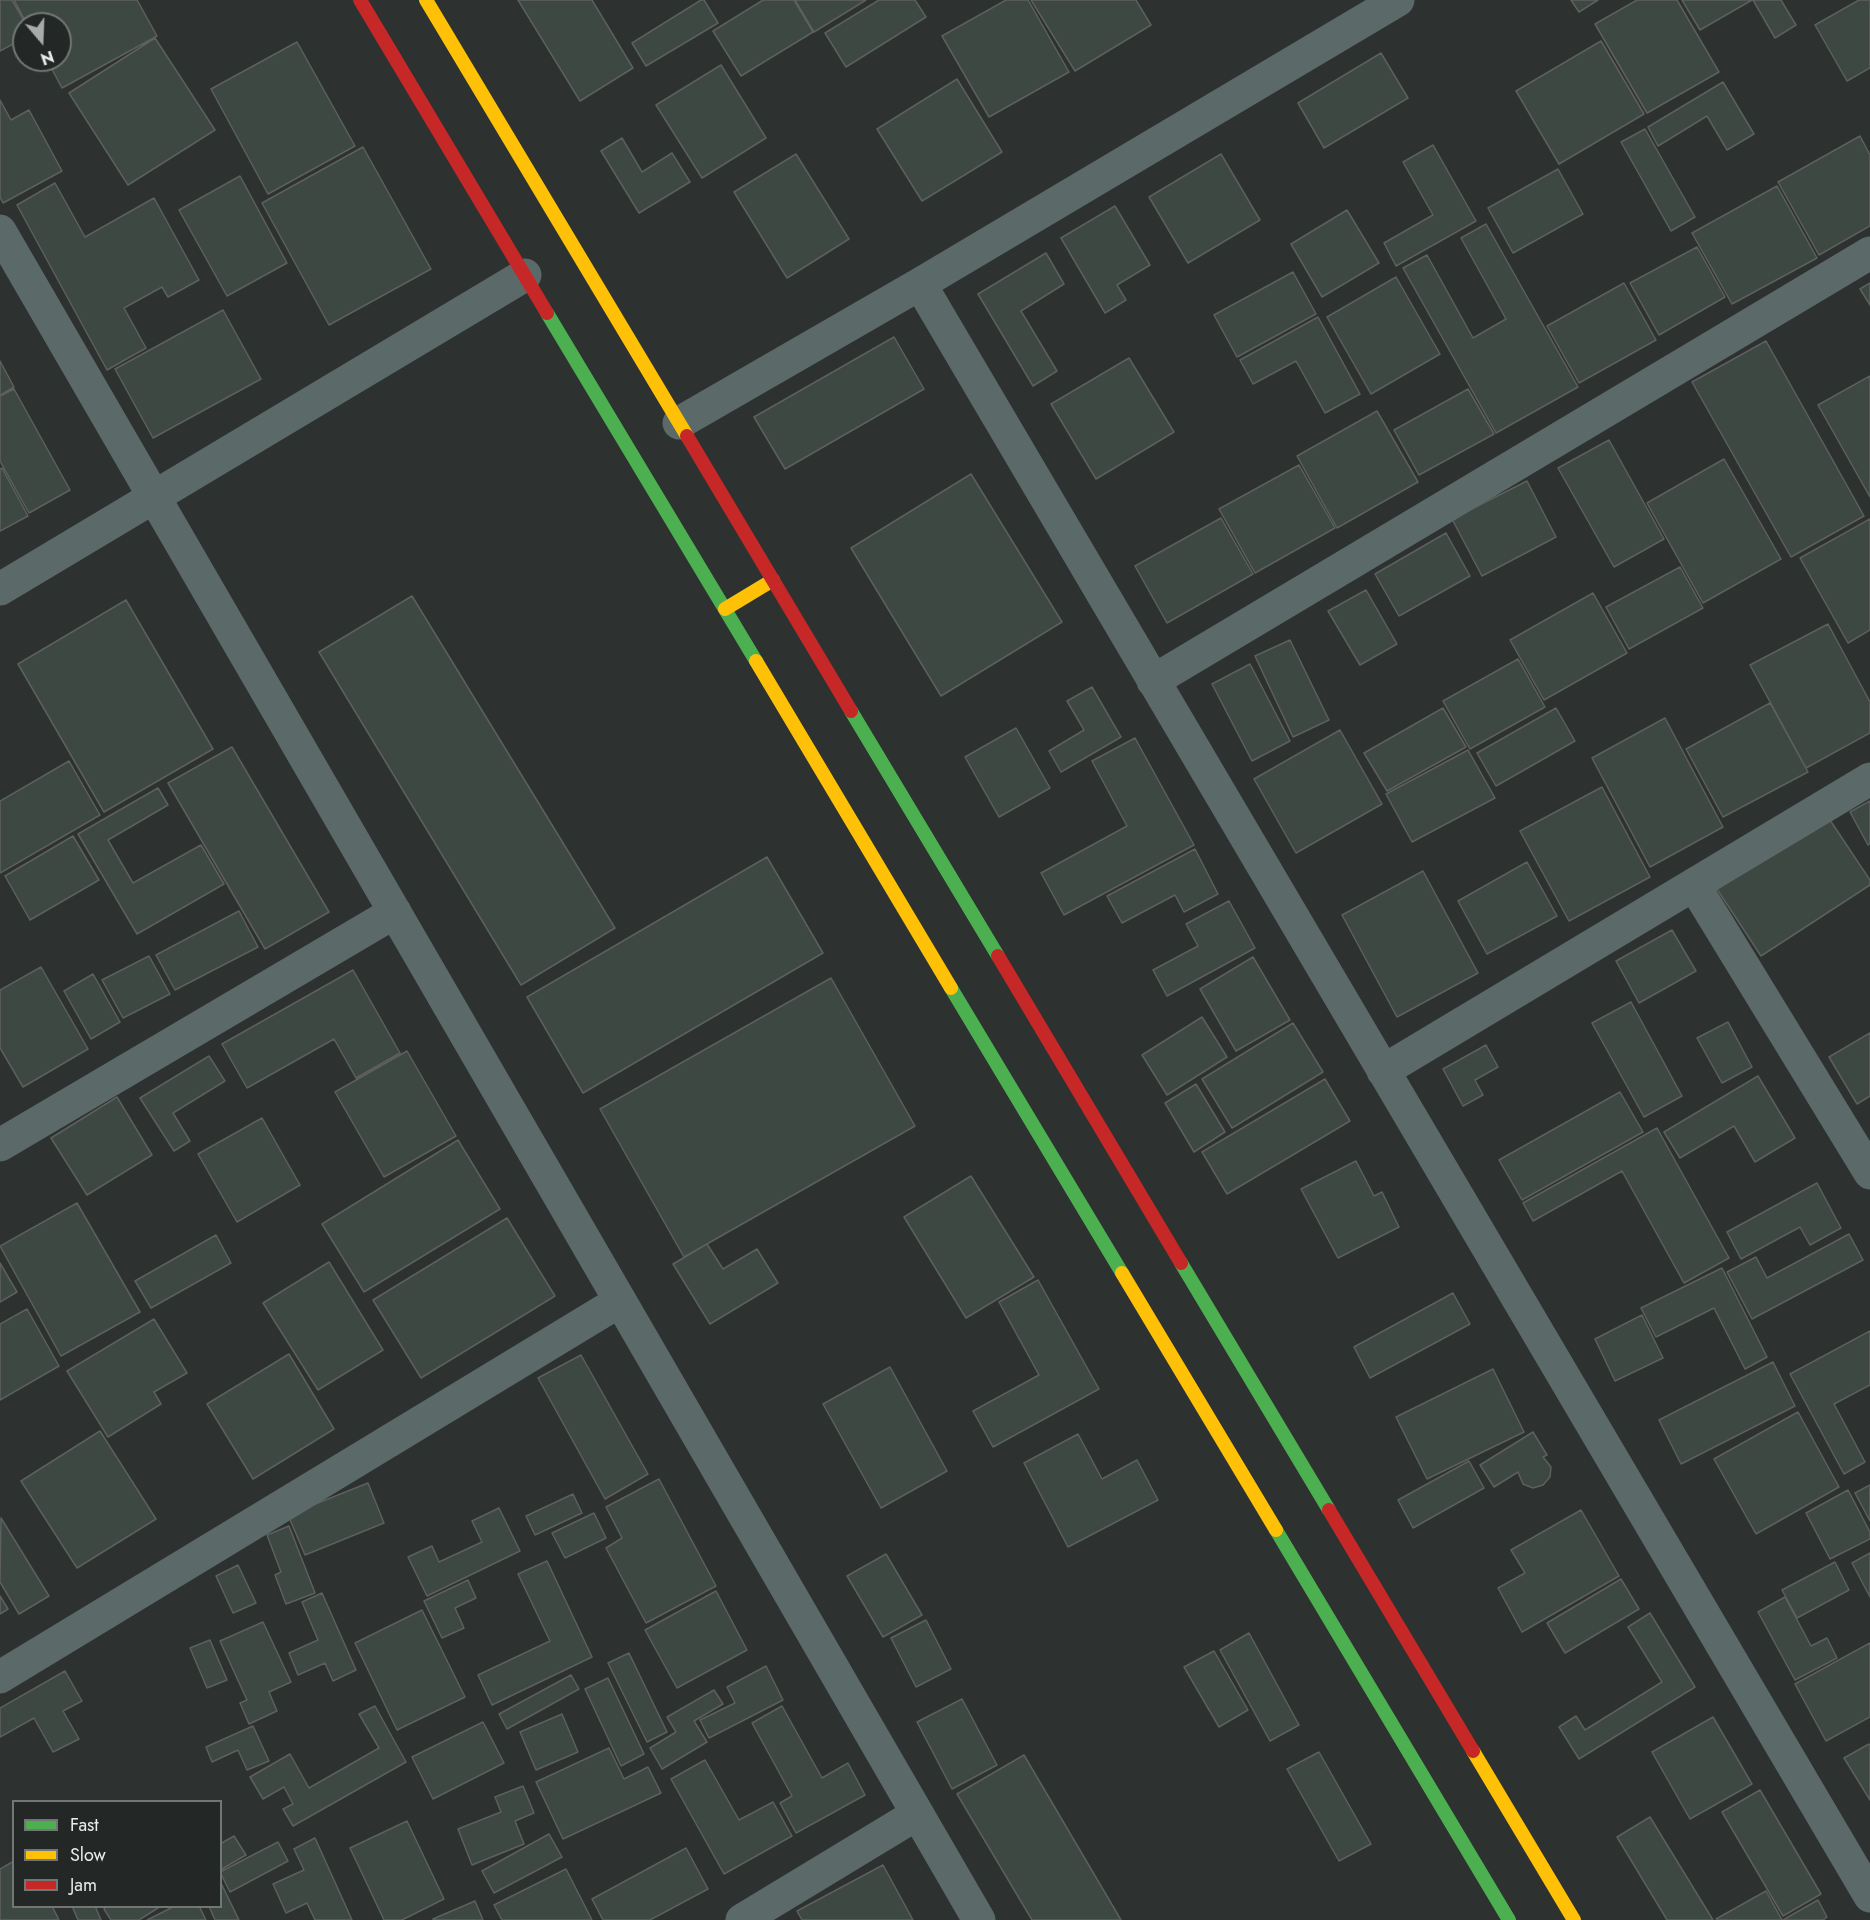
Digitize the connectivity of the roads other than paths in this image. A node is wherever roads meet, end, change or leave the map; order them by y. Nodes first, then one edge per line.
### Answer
1 (360, 0) edge
2 (1398, 0) edge
3 (431, 2) edge
4 (0, 231) edge
5 (1870, 253) edge
6 (525, 275) junction
7 (920, 284) junction
8 (679, 423) junction
9 (154, 497) junction
10 (773, 580) junction
11 (0, 589) edge
12 (725, 609) junction
13 (1154, 681) junction
14 (1870, 779) edge
15 (1694, 885) junction
16 (395, 912) junction
17 (1383, 1071) junction
18 (0, 1145) edge
19 (1870, 1173) edge
20 (620, 1300) junction
21 (0, 1677) edge
22 (917, 1814) junction
23 (1870, 1896) edge
24 (742, 1920) edge
25 (979, 1920) edge
26 (1509, 1920) edge
27 (1574, 1920) edge

1 - 6 main road
2 - 7 street
3 - 8 main road
4 - 9 street
5 - 13 street
6 - 9 street
6 - 12 main road
7 - 8 street
7 - 13 street
8 - 10 main road
9 - 11 street
9 - 16 street
10 - 12 main road
10 - 27 main road
12 - 26 main road
13 - 17 street
14 - 15 street
15 - 17 street
15 - 19 street
16 - 18 street
16 - 20 street
17 - 23 street
20 - 21 street
20 - 22 street
22 - 24 street
22 - 25 street

